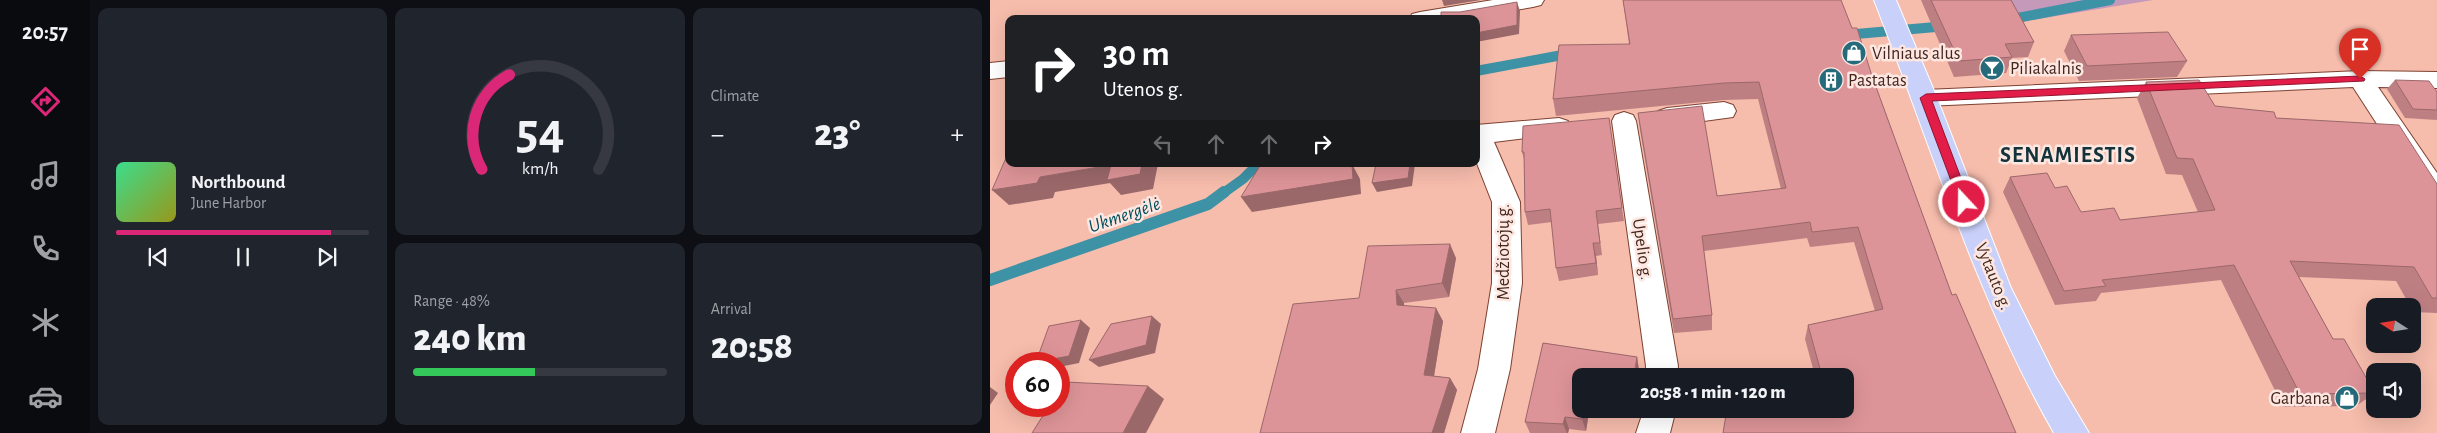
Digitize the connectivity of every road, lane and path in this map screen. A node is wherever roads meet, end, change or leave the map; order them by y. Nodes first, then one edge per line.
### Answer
1 (1533, 0) edge
2 (1444, 15) edge
3 (1892, 17) edge
4 (1005, 69) edge
5 (990, 71) edge
6 (2360, 79) junction
7 (2437, 80) edge
8 (1926, 98) junction
9 (1724, 111) dead end
10 (1604, 123) junction
11 (1480, 134) edge
12 (1480, 141) edge
13 (2437, 194) edge
14 (1662, 368) edge
15 (1657, 418) edge
16 (1478, 433) edge
17 (1653, 433) edge
18 (2072, 433) edge

1 - 2 street
3 - 8 main road, Vytauto g.
4 - 5 street
6 - 7 street
6 - 8 street
6 - 13 street
8 - 18 main road, Vytauto g.
9 - 10 street
10 - 11 street
10 - 14 street, Upelio g.
12 - 16 street, Medžiotojų g.
15 - 17 street

